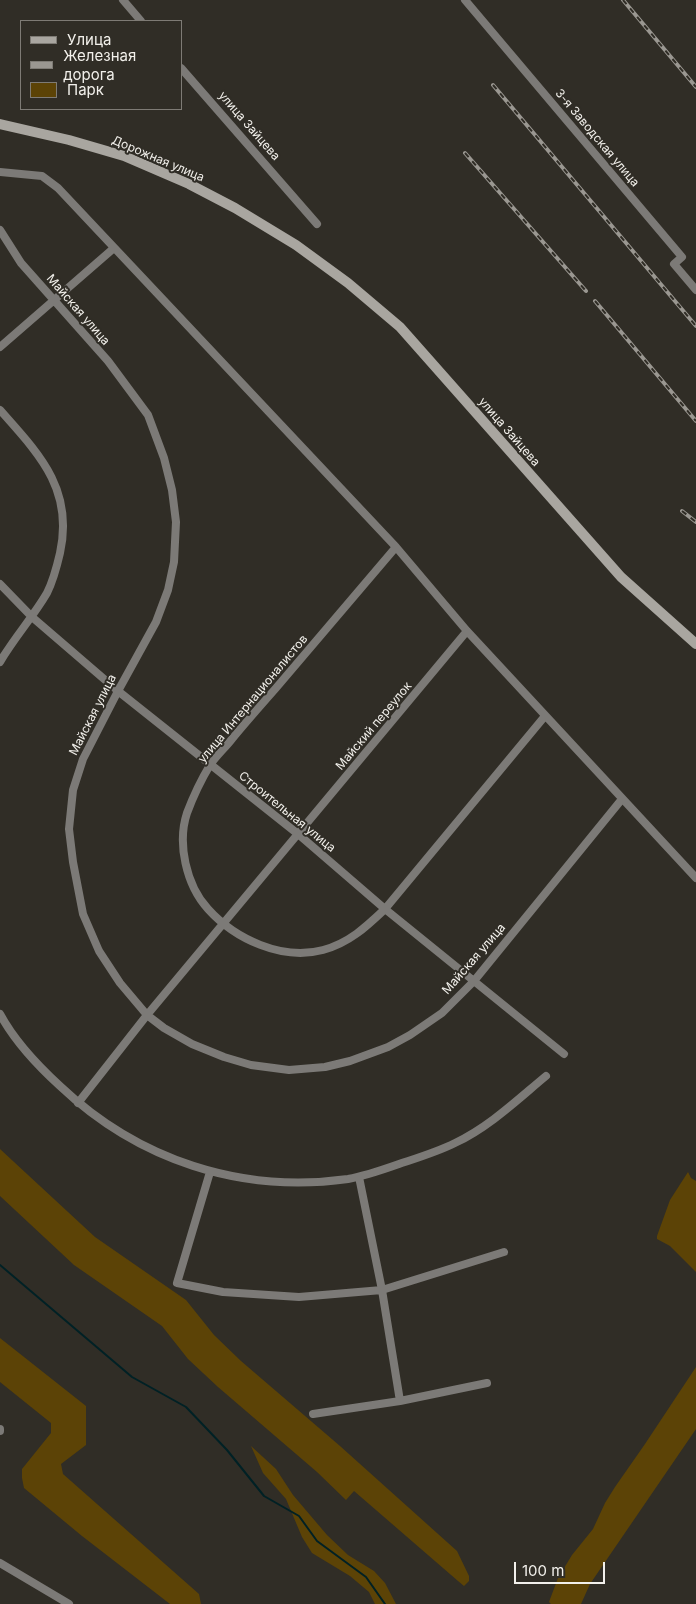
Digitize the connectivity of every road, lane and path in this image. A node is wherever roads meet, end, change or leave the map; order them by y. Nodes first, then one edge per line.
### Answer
1 (122, 0) edge
2 (465, 0) edge
3 (140, 20) edge
4 (182, 69) edge
5 (0, 124) edge
6 (0, 172) edge
7 (317, 224) dead end
8 (0, 230) edge
9 (296, 245) joint
10 (114, 248) junction
11 (696, 290) edge
12 (55, 300) junction
13 (0, 347) edge
14 (0, 410) edge
15 (396, 547) junction
16 (0, 584) edge
17 (32, 617) junction
18 (467, 631) junction
19 (696, 644) edge
20 (0, 662) edge
21 (118, 691) junction
22 (545, 716) junction
23 (210, 764) junction
24 (622, 799) junction
25 (298, 834) junction
26 (696, 878) edge
27 (385, 909) junction
28 (225, 924) junction
29 (474, 981) junction
30 (0, 1014) edge
31 (147, 1016) junction
32 (564, 1054) dead end
33 (546, 1076) dead end
34 (78, 1103) junction
35 (210, 1172) junction
36 (359, 1176) junction
37 (504, 1252) dead end
38 (382, 1290) junction
39 (487, 1383) dead end
40 (400, 1401) junction
41 (313, 1414) dead end
42 (0, 1563) edge
43 (69, 1604) edge

1 - 3 street
2 - 11 street, 3-я Заводская улица
4 - 7 street, улица Зайцева
5 - 9 street, Дорожная улица
6 - 10 street
8 - 12 street, Майская улица
9 - 19 street, улица Зайцева
10 - 12 street
10 - 15 street
12 - 13 street
12 - 21 street, Майская улица
14 - 17 street
15 - 18 street
15 - 23 street, улица Интернационалистов
16 - 17 street, Строительная улица
17 - 20 street
17 - 21 street, Строительная улица
18 - 22 street
18 - 25 street, Майский переулок
21 - 23 street, Строительная улица
21 - 31 street, Майская улица
22 - 24 street
22 - 27 street, улица Интернационалистов
23 - 25 street, Строительная улица
23 - 28 street, улица Интернационалистов
24 - 26 street
24 - 29 street, Майская улица
25 - 27 street, Строительная улица
25 - 28 street, Майский переулок
27 - 28 street, улица Интернационалистов
27 - 29 street, Строительная улица
28 - 31 street, Майский переулок
29 - 31 street, Майская улица
29 - 32 street, Строительная улица
30 - 34 street
31 - 34 street, Майский переулок
33 - 36 street
34 - 35 street
35 - 36 street
35 - 38 street
36 - 38 street
37 - 38 street
38 - 40 street
39 - 40 street
40 - 41 street
42 - 43 street

